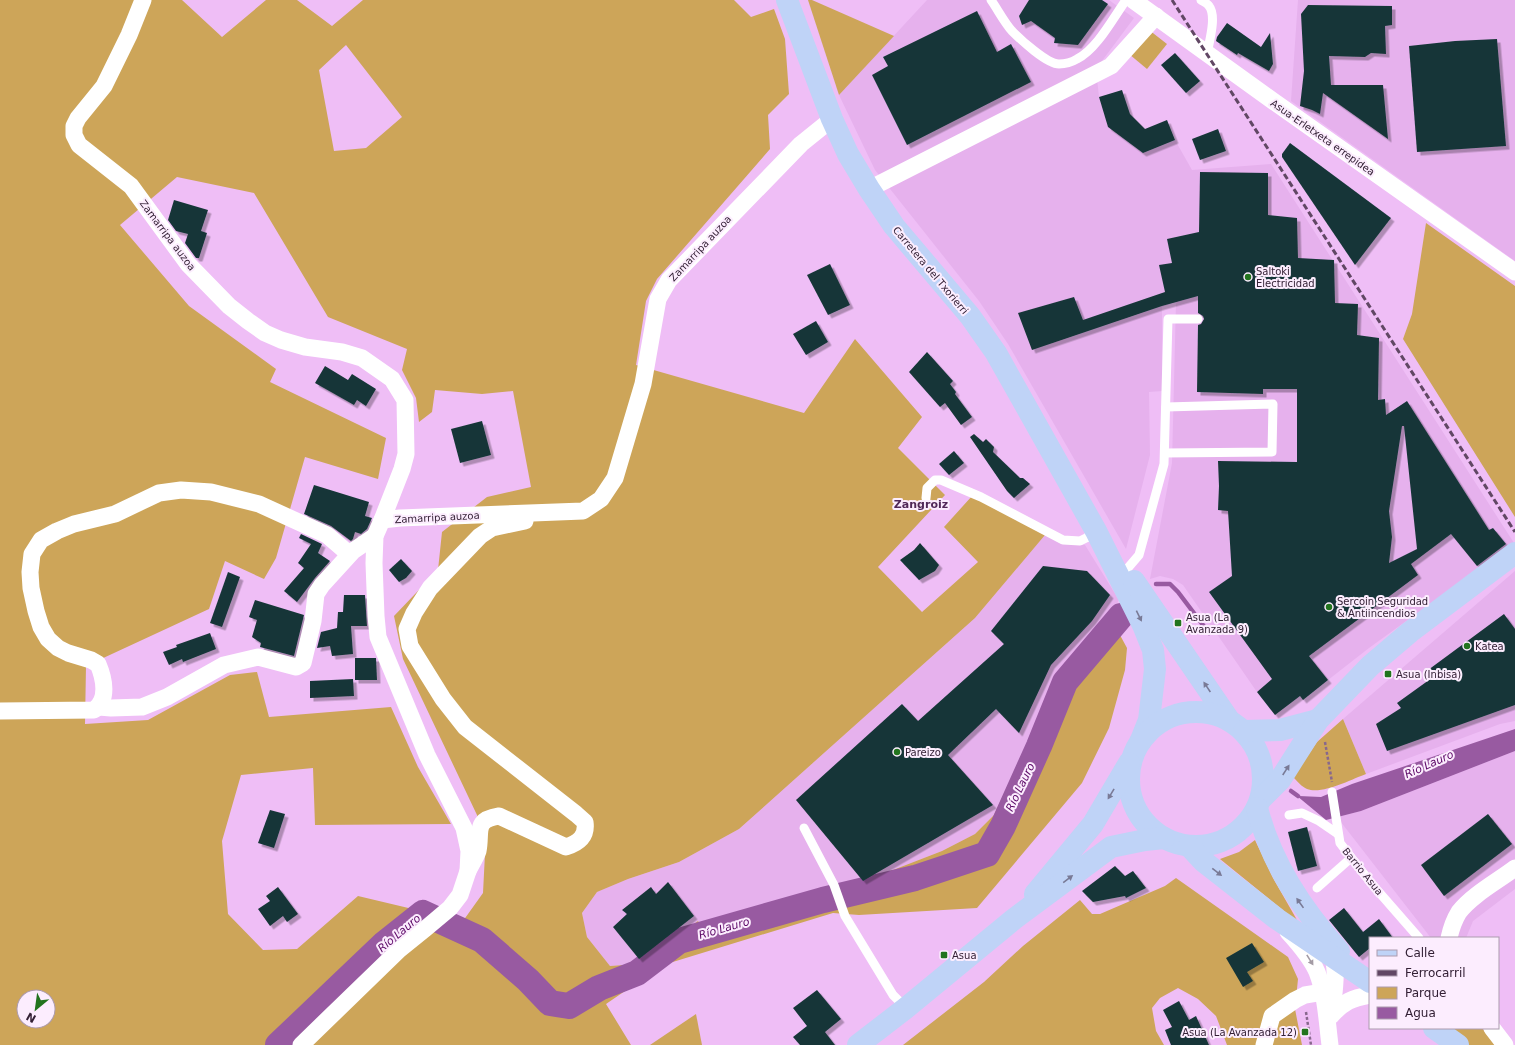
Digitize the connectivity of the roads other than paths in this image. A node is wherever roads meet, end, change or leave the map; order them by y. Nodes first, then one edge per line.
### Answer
1 (143, 0) edge
2 (787, 0) edge
3 (991, 0) edge
4 (1126, 0) edge
5 (1133, 0) edge
6 (1202, 0) edge
7 (1156, 16) junction
8 (1207, 54) junction
9 (832, 120) junction
10 (869, 189) junction
11 (1515, 272) edge
12 (1198, 319) dead end
13 (1166, 407) junction
14 (1165, 453) junction
15 (926, 498) dead end
16 (557, 512) junction
17 (382, 520) junction
18 (1096, 530) junction
19 (375, 536) junction
20 (1515, 553) edge
21 (350, 554) junction
22 (1127, 568) junction
23 (99, 707) junction
24 (0, 711) edge
25 (1237, 725) junction
26 (1321, 730) junction
27 (1141, 740) junction
28 (1131, 761) junction
29 (1332, 792) road end
30 (1259, 804) junction
31 (1289, 815) dead end
32 (804, 828) dead end
33 (1338, 834) junction
34 (1164, 838) junction
35 (1188, 846) junction
36 (1351, 858) junction
37 (1515, 868) edge
38 (468, 871) junction
39 (1317, 888) dead end
40 (1014, 919) junction
41 (1277, 919) junction
42 (1324, 934) junction
43 (1418, 937) edge
44 (1449, 937) edge
45 (1333, 956) junction
46 (1369, 986) edge
47 (1322, 992) junction
48 (906, 1008) junction
49 (1330, 1021) junction
50 (1435, 1029) edge
51 (1493, 1029) edge
52 (301, 1045) edge
53 (858, 1045) edge
54 (1264, 1045) edge
55 (1330, 1045) edge
56 (1458, 1045) edge
57 (1505, 1045) edge

1 - 17 street, Zamarripa auzoa
2 - 9 main road, Carretera del Txorierri
3 - 4 lane
5 - 7 street, Asua-Erletxeta errepidea
6 - 8 lane
7 - 8 street, Asua-Erletxeta errepidea
7 - 10 street
8 - 11 street, Asua-Erletxeta errepidea
9 - 10 main road, Carretera del Txorierri
9 - 16 street, Zamarripa auzoa
10 - 18 main road, Carretera del Txorierri
12 - 13 lane
13 - 14 lane
13 - 14 lane
14 - 22 lane
15 - 18 lane
16 - 17 street, Zamarripa auzoa
16 - 38 street
17 - 19 street
18 - 22 main road
18 -> 27 main road
19 - 21 street
19 - 38 street
20 - 26 main road
21 - 23 street
21 - 23 street
25 -> 22 main road
23 - 24 street
25 - 26 main road
25 - 27 main road
25 - 30 main road
30 -> 26 main road
27 - 28 main road
28 - 34 main road
28 -> 40 main road
29 - 33 lane, Barrio Asua
30 - 35 main road
42 -> 30 main road
31 - 33 lane
32 - 48 lane
33 - 36 lane, Barrio Asua
34 - 35 main road
40 -> 34 main road
35 -> 41 main road
36 - 39 lane
36 - 43 lane, Barrio Asua
37 - 44 street
38 - 52 street
40 - 48 main road
41 - 45 main road
41 -> 47 street
42 - 45 street
42 - 46 main road
45 - 46 main road
45 - 49 street
46 - 49 street
47 - 49 street
47 - 54 street
48 - 53 main road
49 - 55 street
50 - 56 main road
51 - 57 street

